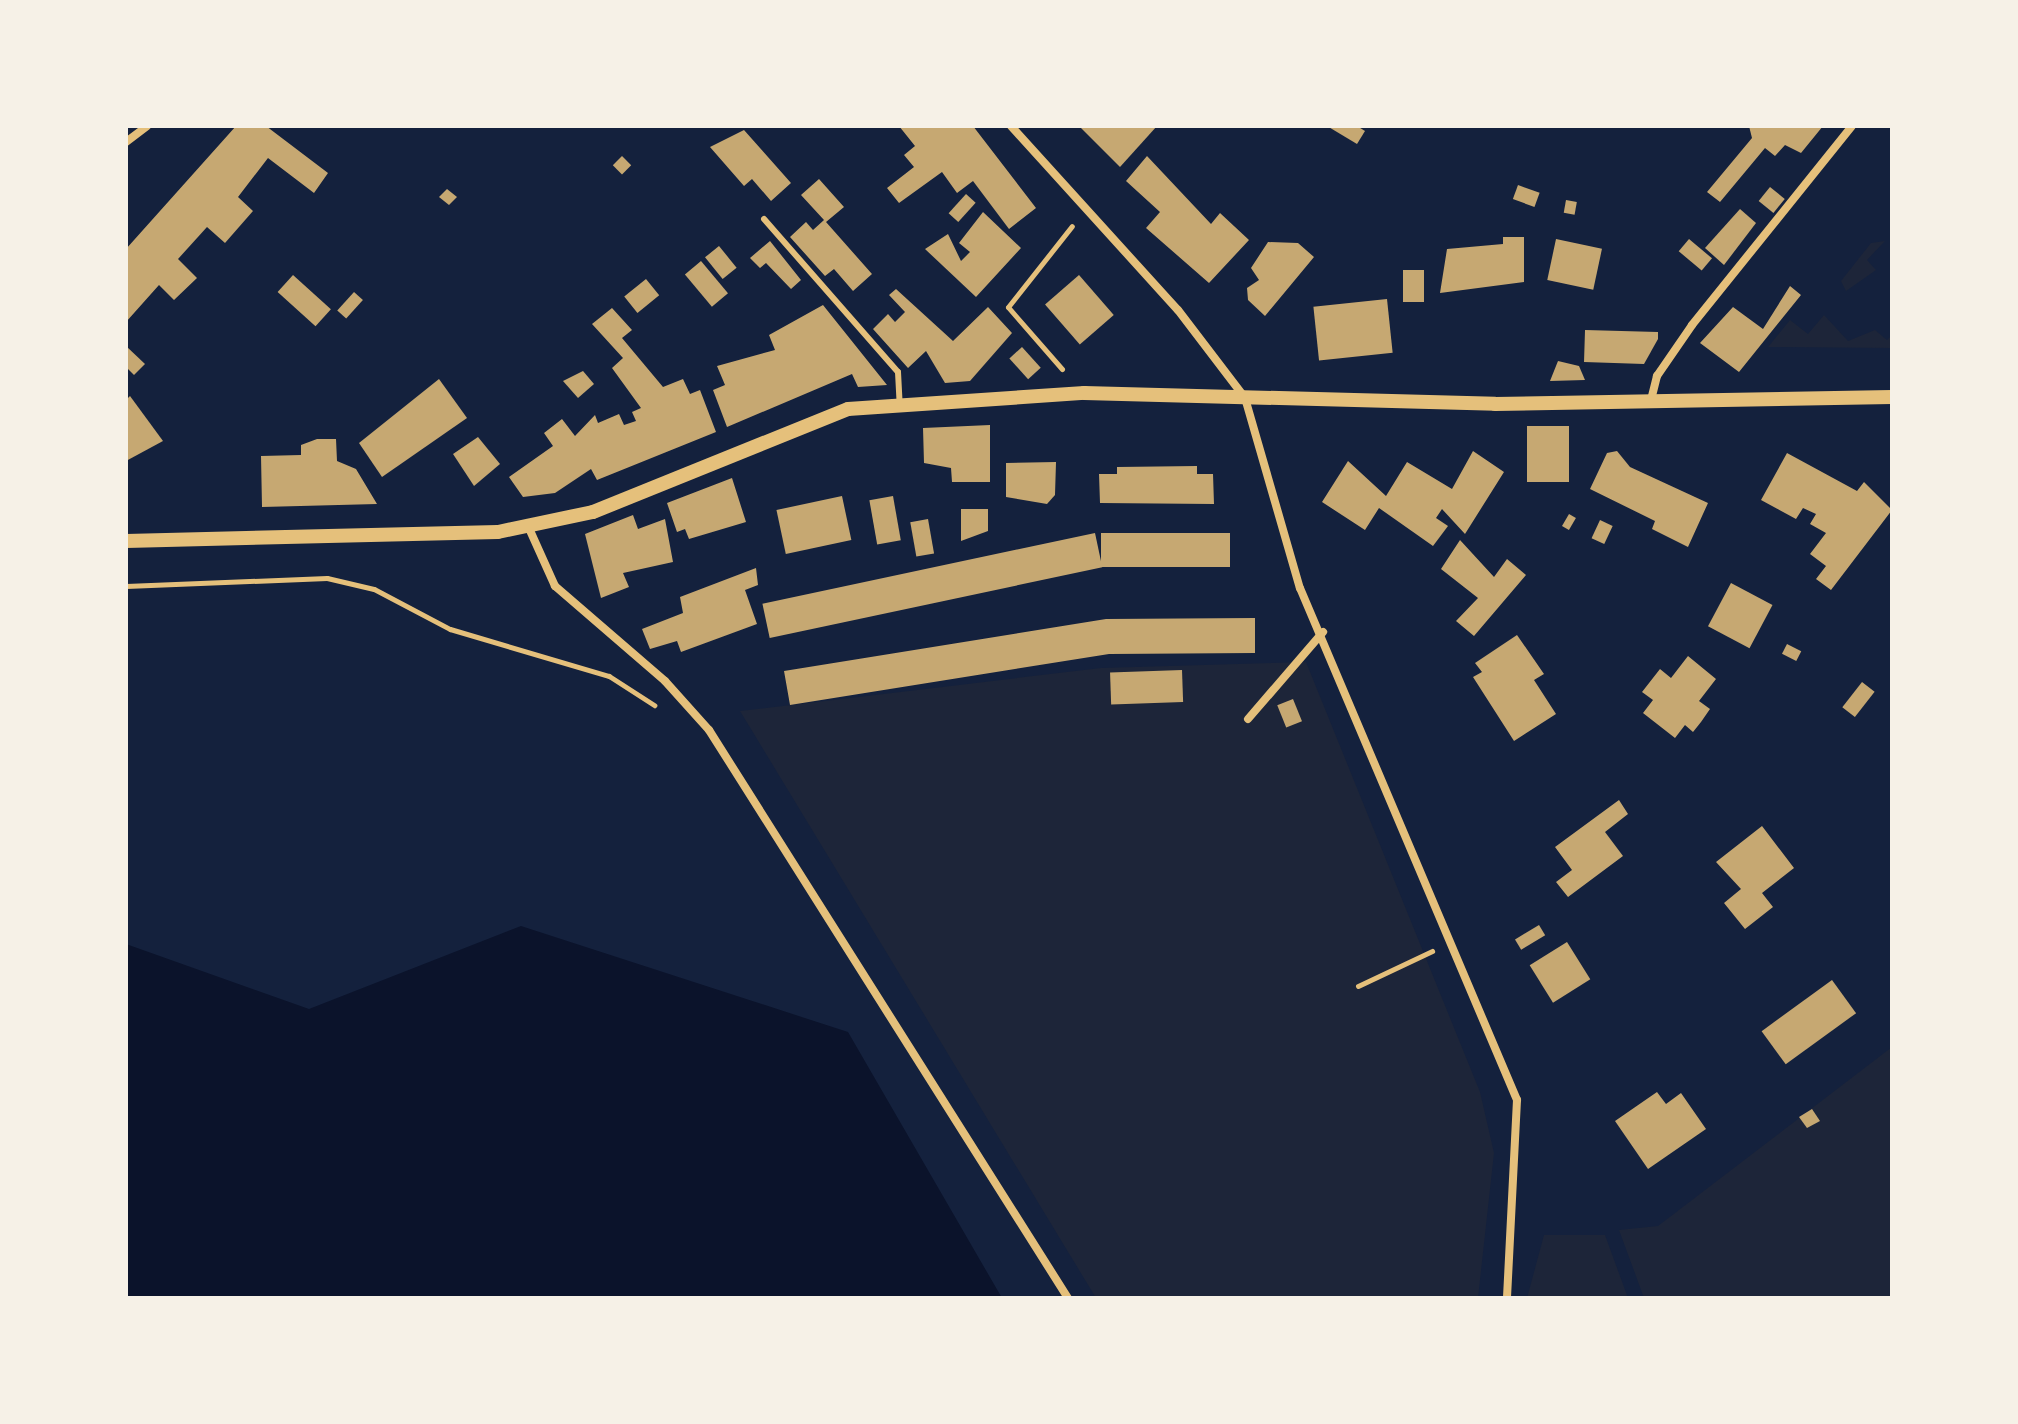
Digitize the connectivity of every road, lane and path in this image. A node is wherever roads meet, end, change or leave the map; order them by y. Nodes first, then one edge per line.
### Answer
1 (147, 126) edge
2 (1011, 126) edge
3 (1852, 126) edge
4 (126, 142) edge
5 (1085, 210) junction
6 (764, 219) dead end
7 (1084, 393) junction
8 (1892, 397) edge
9 (1245, 398) junction
10 (1651, 400) junction
11 (900, 405) junction
12 (528, 526) junction
13 (126, 541) edge
14 (126, 586) edge
15 (1323, 632) junction
16 (662, 711) dead end
17 (1248, 719) dead end
18 (1451, 942) junction
19 (1358, 986) dead end
20 (1068, 1298) edge
21 (1507, 1298) edge

1 - 4 street
2 - 5 street
3 - 10 street
5 - 7 path
5 - 9 street
6 - 11 lane
7 - 9 street
7 - 11 street
8 - 10 street
9 - 10 street
9 - 15 street
11 - 12 street
12 - 13 street
12 - 20 street
14 - 16 path
15 - 17 street
15 - 18 street
18 - 19 path
18 - 21 street

